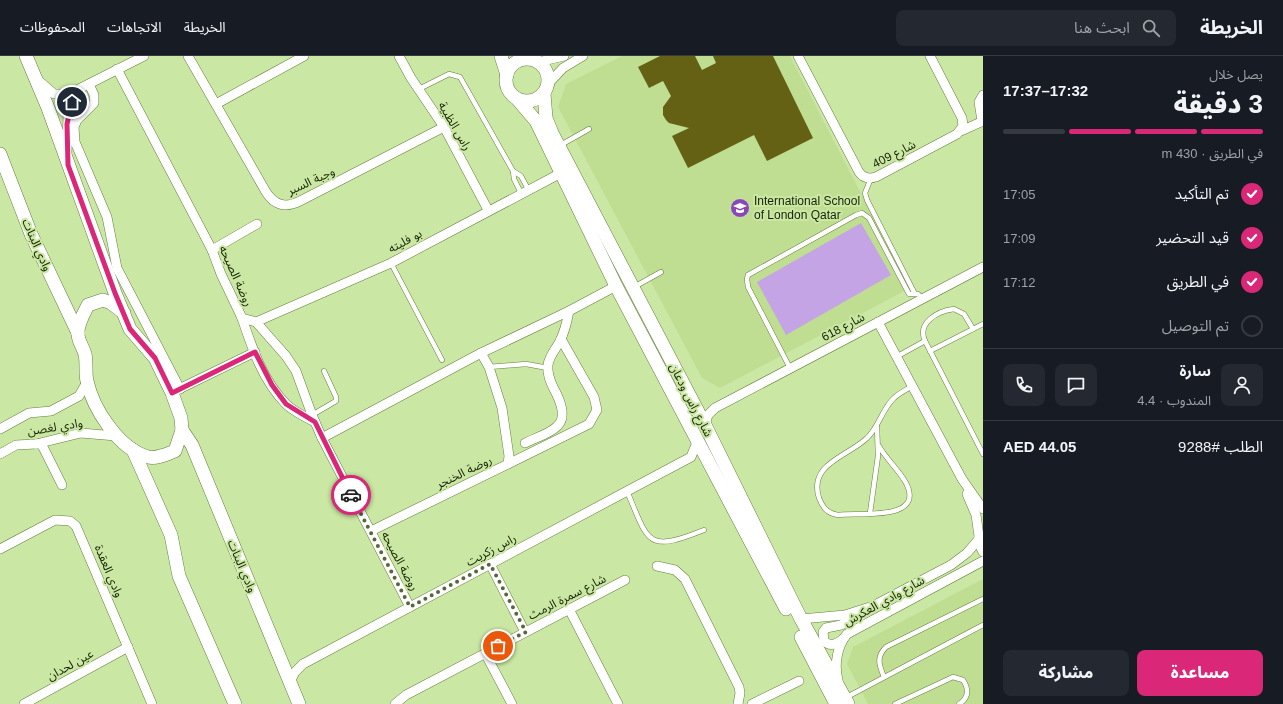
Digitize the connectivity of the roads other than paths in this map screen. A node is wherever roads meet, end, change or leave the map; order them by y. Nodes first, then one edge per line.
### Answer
1 (26, 56) edge
2 (144, 56) edge
3 (188, 56) edge
4 (304, 56) edge
5 (399, 56) edge
6 (501, 56) edge
7 (564, 56) edge
8 (583, 56) edge
9 (798, 56) edge
10 (930, 56) edge
11 (529, 59) edge
12 (117, 69) junction
13 (507, 75) junction
14 (36, 78) junction
15 (89, 84) junction
16 (418, 89) junction
17 (546, 89) junction
18 (77, 91) junction
19 (983, 95) edge
20 (518, 100) junction
21 (216, 104) junction
22 (983, 121) edge
23 (444, 127) junction
24 (589, 129) dead end
25 (961, 131) junction
26 (559, 146) junction
27 (0, 154) edge
28 (67, 162) junction
29 (513, 170) junction
30 (561, 173) junction
31 (871, 178) junction
32 (525, 191) junction
33 (488, 210) junction
34 (258, 224) dead end
35 (212, 250) junction
36 (391, 263) junction
37 (983, 267) edge
38 (661, 272) dead end
39 (616, 286) junction
40 (633, 287) junction
41 (919, 296) junction
42 (569, 311) junction
43 (124, 313) junction
44 (242, 318) junction
45 (256, 322) junction
46 (878, 322) junction
47 (983, 324) edge
48 (973, 329) junction
49 (78, 333) junction
50 (561, 339) junction
51 (925, 341) junction
52 (930, 351) junction
53 (255, 352) junction
54 (481, 353) junction
55 (896, 357) junction
56 (442, 360) dead end
57 (488, 367) junction
58 (548, 368) junction
59 (790, 368) junction
60 (324, 371) dead end
61 (87, 382) junction
62 (912, 386) junction
63 (176, 391) junction
64 (695, 406) junction
65 (715, 408) junction
66 (313, 418) junction
67 (704, 425) junction
68 (877, 426) junction
69 (0, 429) edge
70 (182, 430) junction
71 (116, 436) junction
72 (322, 438) junction
73 (698, 440) junction
74 (525, 443) dead end
75 (36, 444) junction
76 (878, 446) junction
77 (133, 450) junction
78 (0, 454) edge
79 (983, 454) edge
80 (691, 457) junction
81 (708, 459) junction
82 (508, 464) junction
83 (962, 479) junction
84 (62, 485) dead end
85 (626, 491) junction
86 (983, 509) edge
87 (870, 513) junction
88 (704, 530) dead end
89 (371, 531) junction
90 (980, 535) edge
91 (0, 549) edge
92 (983, 552) edge
93 (983, 561) edge
94 (490, 564) junction
95 (657, 566) dead end
96 (625, 580) dead end
97 (983, 599) edge
98 (873, 606) junction
99 (410, 607) junction
100 (569, 609) junction
101 (801, 619) junction
102 (983, 625) edge
103 (526, 632) junction
104 (843, 640) junction
105 (128, 647) junction
106 (485, 653) junction
107 (281, 660) junction
108 (303, 664) junction
109 (884, 677) junction
110 (799, 681) dead end
111 (290, 682) junction
112 (842, 699) edge
113 (739, 701) edge
114 (24, 704) edge
115 (152, 704) edge
116 (236, 704) edge
117 (299, 704) edge
118 (395, 704) edge
119 (512, 704) edge
120 (618, 704) edge
121 (752, 704) edge
122 (895, 704) edge
123 (959, 704) edge

1 - 14 street
2 - 12 street
3 - 21 street, وجبة السبر
4 - 21 street
5 - 16 street, راس الظبية
6 - 13 street
7 - 11 street
8 - 17 street
9 - 31 street, شارع 409
10 - 25 street
11 - 13 street
11 - 17 street
12 - 15 street
12 - 35 street, روضة الصيحه
13 - 20 street
14 - 18 street
14 - 28 street
15 - 18 street
15 - 63 street
16 - 23 street, راس الظبية
16 - 29 lane
17 - 20 street
17 - 26 street, شارع راس ودعان
18 - 28 street
19 - 22 street
20 - 30 street, شارع راس ودعان
21 - 23 street, وجبة السبر
22 - 25 street, شارع 409
23 - 33 street, راس الظبية
24 - 26 lane
25 - 31 street, شارع 409
26 - 40 street, شارع راس ودعان
27 - 49 street, وادي البنات
28 - 43 street
29 - 32 lane
29 - 32 lane
30 - 32 street, بو فليته
30 - 39 street, شارع راس ودعان
31 - 41 lane
32 - 33 street, بو فليته
33 - 36 street, بو فليته
34 - 35 street
35 - 44 street, روضة الصيحه
36 - 45 street, بو فليته
36 - 56 lane
37 - 41 street, شارع 618
38 - 40 lane
39 - 42 street
39 - 73 street, شارع راس ودعان
40 - 64 street, شارع راس ودعان
41 - 46 street, شارع 618
41 - 59 lane
42 - 50 street
42 - 54 street
43 - 49 street
43 - 63 street
44 - 45 street, روضة الصيحه
44 - 53 street
45 - 66 street, روضة الصيحه
46 - 55 street
46 - 59 street, شارع 618
47 - 48 lane
48 - 51 lane
48 - 52 lane
49 - 61 street, وادي البنات
50 - 58 street
50 - 82 street
51 - 52 lane
51 - 55 lane
52 - 79 lane
53 - 63 street
53 - 66 street
54 - 57 street, روضة الخنجر
54 - 72 street
55 - 62 street
57 - 58 lane
57 - 82 street, روضة الخنجر
58 - 74 street
59 - 65 street, شارع 618
60 - 66 lane
61 - 69 street, وادي لغصن
61 - 71 street
62 - 68 lane
62 - 83 street
63 - 70 street
64 - 65 street
64 - 67 street, شارع راس ودعان
65 - 67 street, شارع 618
66 - 72 street, روضة الصيحه
67 - 101 street, شارع راس ودعان
68 - 76 lane
68 - 87 lane
70 - 77 street
70 - 107 street, وادي البنات
71 - 75 street, وادي لغصن
71 - 77 street
72 - 89 street, روضة الصيحه
73 - 80 street
73 - 81 street, شارع راس ودعان
75 - 78 street, وادي لغصن
75 - 84 street
76 - 87 lane
76 - 87 lane
77 - 116 street
80 - 81 street
80 - 85 street, راس زكريت
81 - 112 street, شارع راس ودعان
82 - 89 street, روضة الخنجر
83 - 86 street
83 - 90 street
85 - 88 lane
85 - 94 street, راس زكريت
89 - 99 street, روضة الصيحه
90 - 92 street
90 - 98 street, شارع وادي العكرش
91 - 105 street, وادي العقدة
93 - 104 street, شارع وادي العكرش
94 - 99 street, راس زكريت
94 - 103 street
95 - 113 street
96 - 100 street, شارع سمرة الرمث
97 - 109 lane
98 - 101 street, شارع وادي العكرش
98 - 104 street
99 - 108 street, راس زكريت
100 - 103 street, شارع سمرة الرمث
100 - 120 street
101 - 112 street, شارع راس ودعان
102 - 109 lane
103 - 106 street, شارع سمرة الرمث
104 - 112 street, شارع وادي العكرش
105 - 114 street, عين لحدان
105 - 115 street, وادي العقدة
106 - 118 street, شارع سمرة الرمث
106 - 119 street
107 - 108 street
107 - 111 street, وادي البنات
108 - 111 street, راس زكريت
109 - 112 lane
110 - 121 street
111 - 117 street, وادي البنات
113 - 121 street
122 - 123 lane

